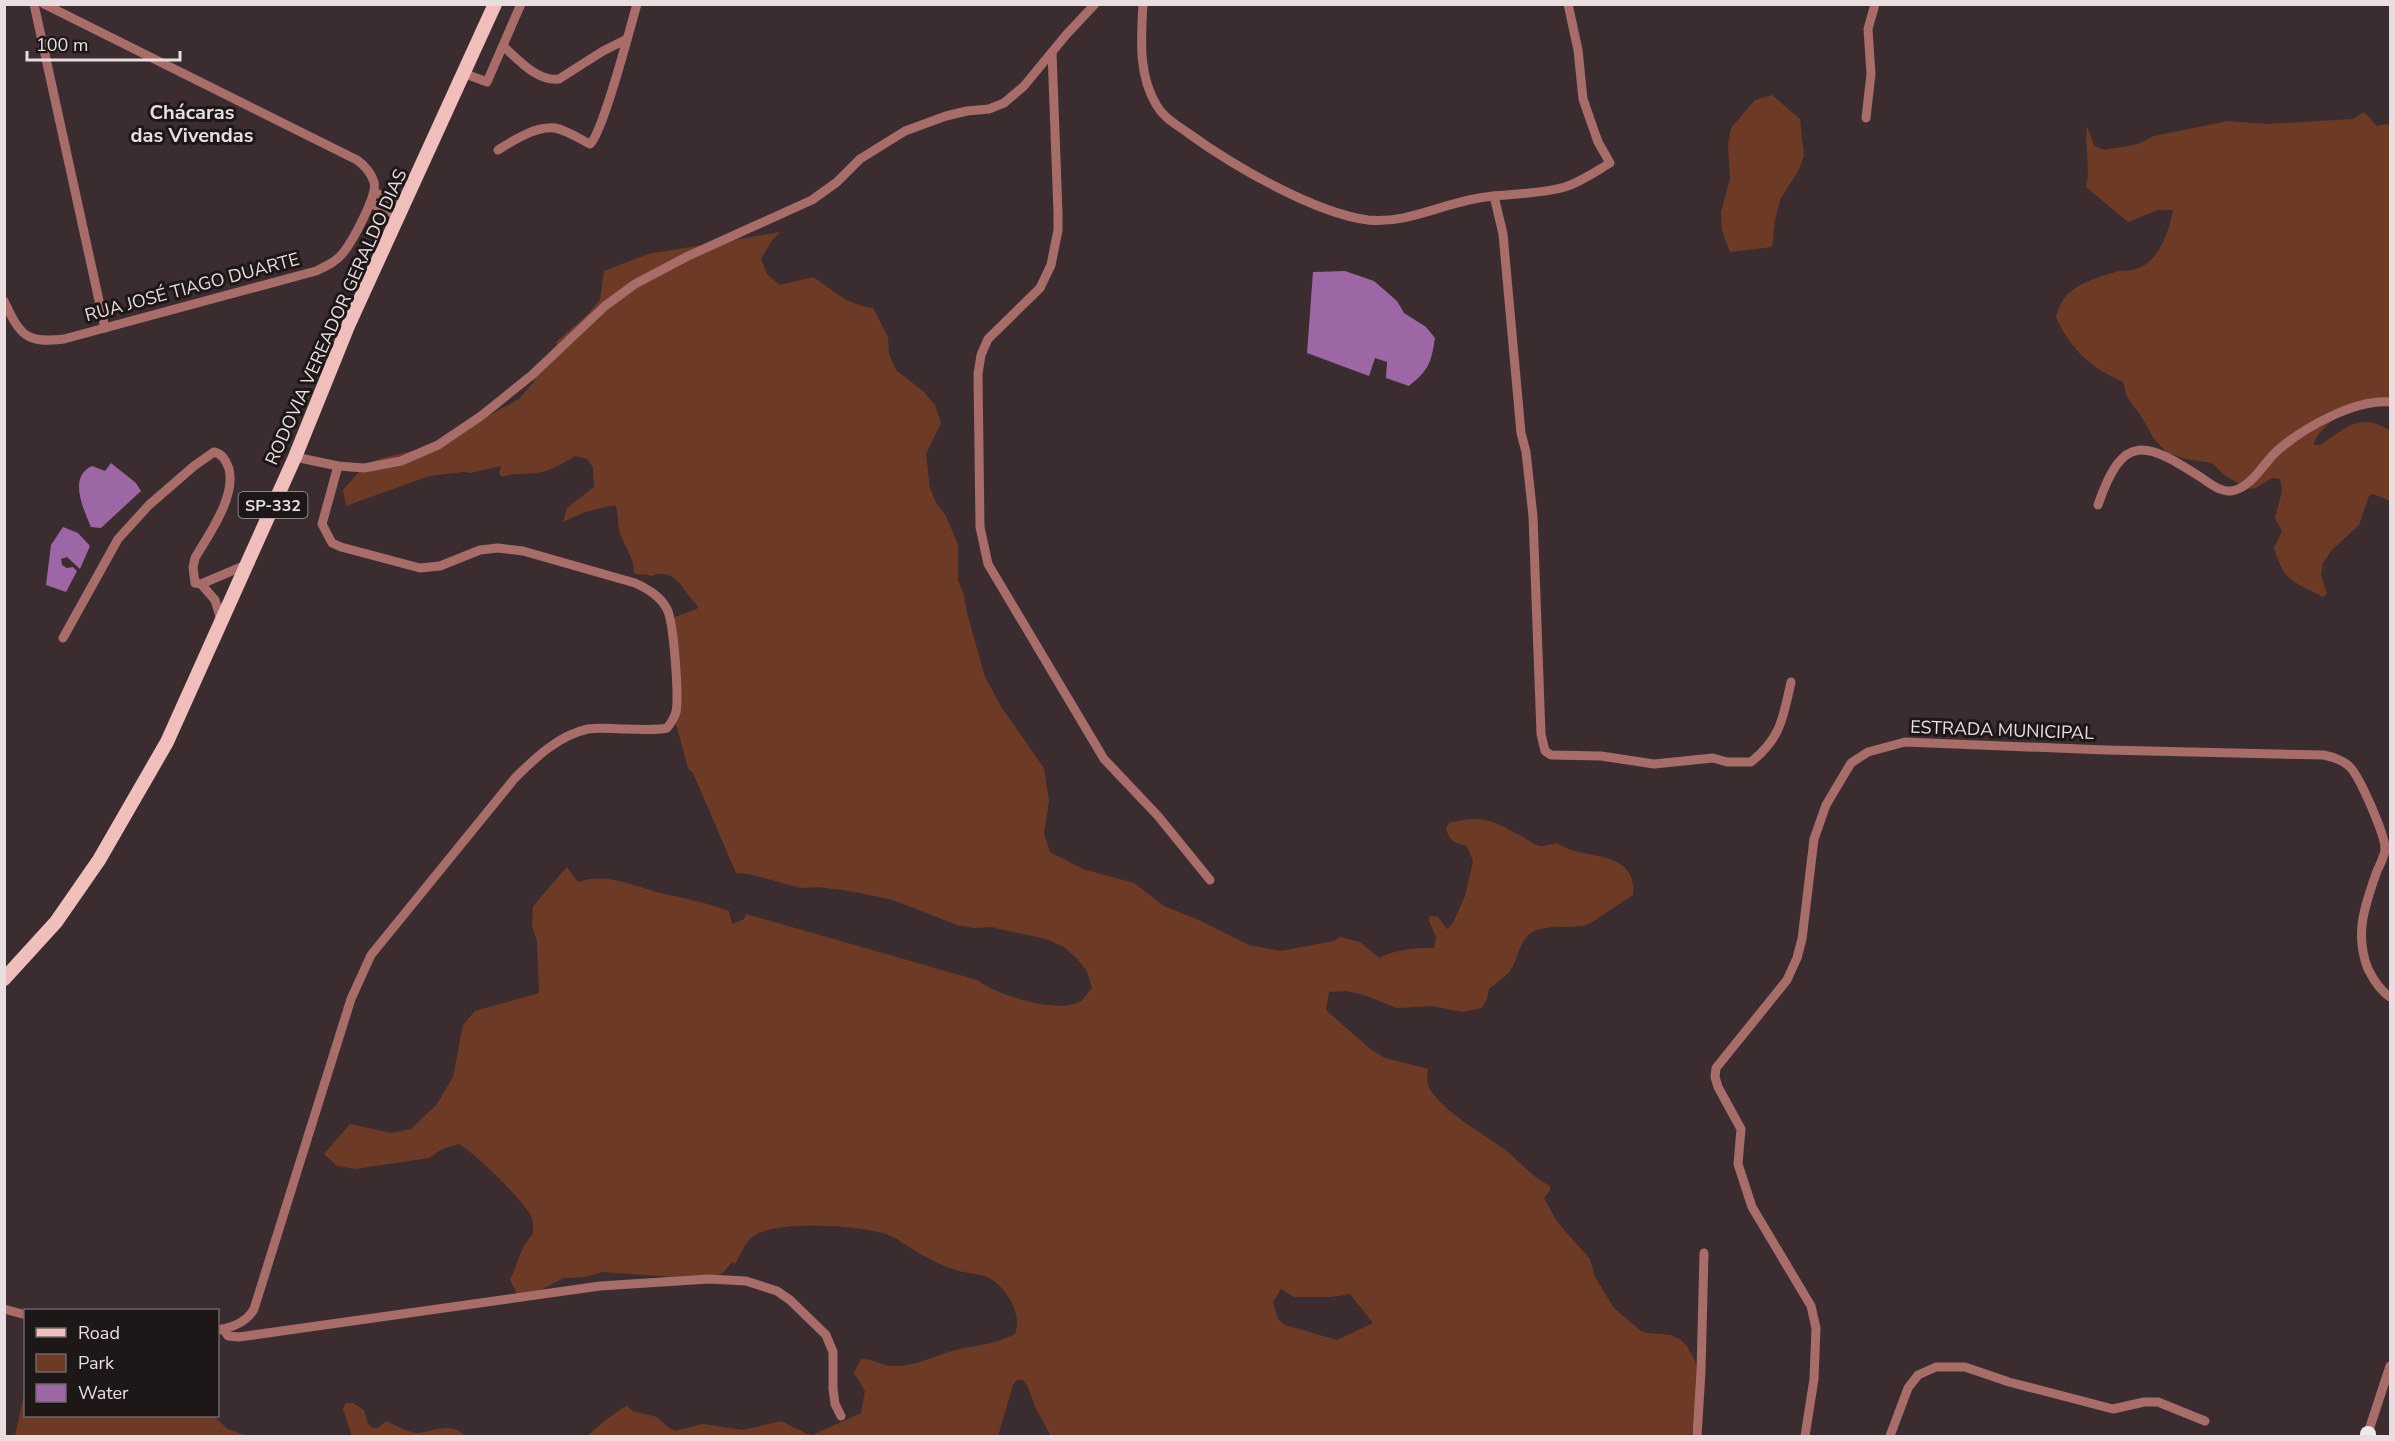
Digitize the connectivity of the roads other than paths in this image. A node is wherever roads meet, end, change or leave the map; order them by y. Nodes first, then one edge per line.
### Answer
1 (34, 4) edge
2 (44, 4) edge
3 (495, 4) edge
4 (521, 4) edge
5 (637, 4) edge
6 (1095, 4) edge
7 (1143, 4) edge
8 (1568, 4) edge
9 (1875, 4) edge
10 (627, 39) junction
11 (503, 46) junction
12 (1052, 52) junction
13 (463, 73) junction
14 (1866, 118) dead end
15 (498, 150) dead end
16 (1494, 196) junction
17 (371, 199) junction
18 (400, 211) junction
19 (4, 301) edge
20 (105, 328) junction
21 (2391, 402) edge
22 (295, 457) junction
23 (338, 466) junction
24 (2098, 505) dead end
25 (246, 565) junction
26 (201, 584) junction
27 (221, 620) junction
28 (63, 638) dead end
29 (1791, 682) dead end
30 (1210, 880) dead end
31 (4, 979) edge
32 (2391, 997) edge
33 (1704, 1253) dead end
34 (4, 1309) edge
35 (24, 1314) edge
36 (220, 1330) edge
37 (2391, 1366) edge
38 (841, 1416) dead end
39 (2205, 1421) dead end
40 (2367, 1436) edge
41 (1697, 1437) edge
42 (1805, 1437) edge
43 (1890, 1437) edge

1 - 20 street
2 - 17 street
3 - 13 main road, RODOVIA VEREADOR GERALDO DIAS / SP-332
4 - 11 street
5 - 10 street
6 - 12 street
7 - 16 street
8 - 16 street
9 - 14 street
10 - 11 street
10 - 15 street
11 - 13 street
12 - 23 street
12 - 30 street
13 - 18 main road, RODOVIA VEREADOR GERALDO DIAS / SP-332
16 - 29 street
17 - 18 street
17 - 20 street, RUA JOSÉ TIAGO DUARTE
18 - 22 main road, RODOVIA VEREADOR GERALDO DIAS / SP-332
19 - 20 street, RUA JOSÉ TIAGO DUARTE
21 - 24 street
22 - 23 street
22 - 25 main road, RODOVIA VEREADOR GERALDO DIAS / SP-332
23 - 36 street
25 - 26 street
25 - 27 main road, RODOVIA VEREADOR GERALDO DIAS / SP-332
26 - 27 street
26 - 28 street
27 - 31 main road, RODOVIA VEREADOR GERALDO DIAS / SP-332
32 - 42 street, ESTRADA MUNICIPAL
33 - 41 street
34 - 35 street
36 - 38 street
37 - 40 street
39 - 43 street

